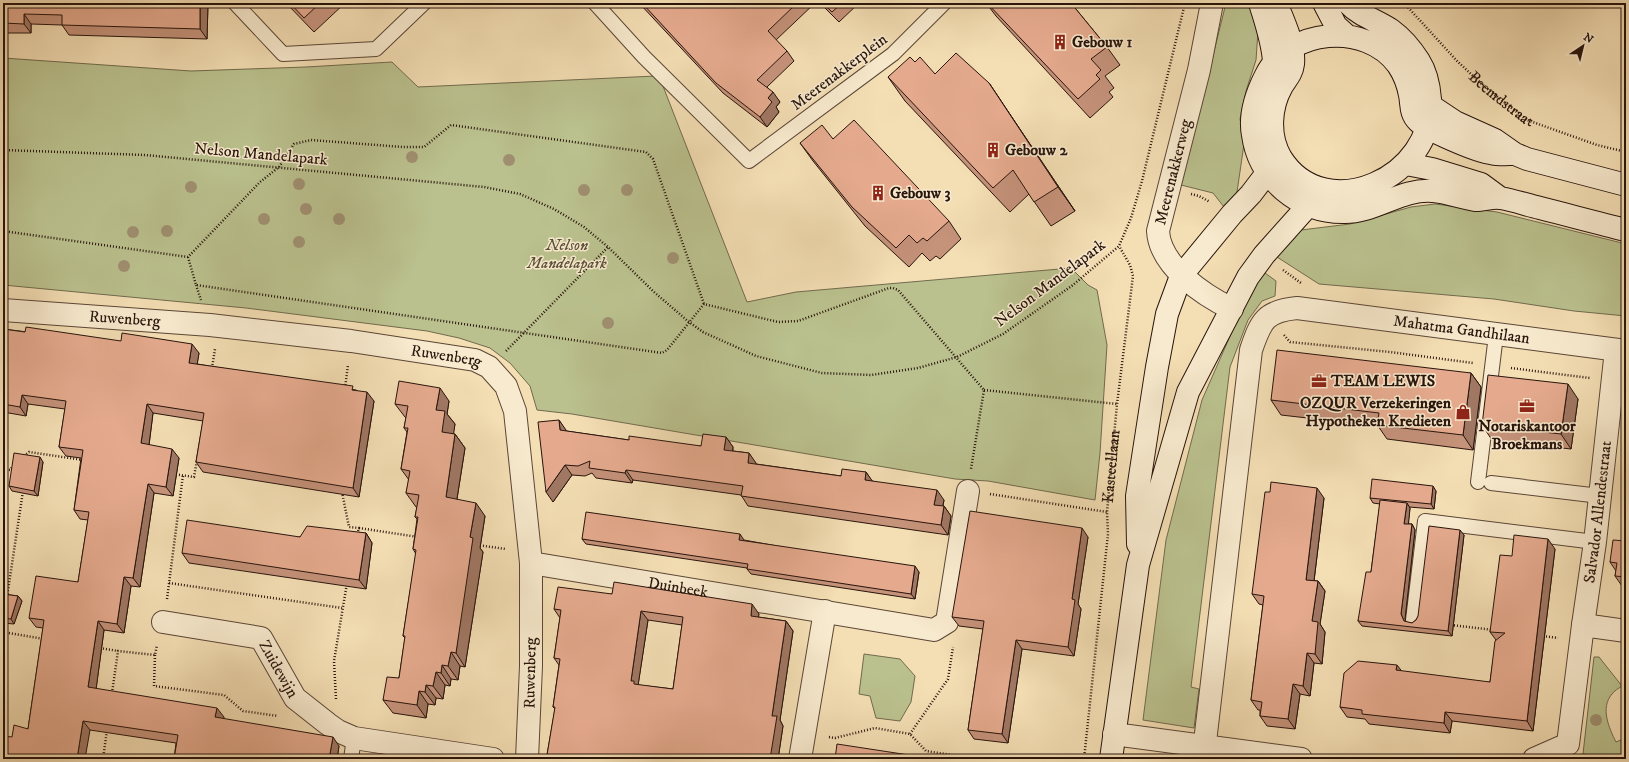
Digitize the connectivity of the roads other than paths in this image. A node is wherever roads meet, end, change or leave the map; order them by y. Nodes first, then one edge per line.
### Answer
1 (235, 3) edge
2 (424, 3) edge
3 (596, 3) edge
4 (944, 3) edge
5 (1212, 3) edge
6 (1260, 3) edge
7 (1276, 3) edge
8 (1324, 3) edge
9 (1348, 3) edge
10 (1346, 35) junction
11 (1291, 49) junction
12 (1274, 62) junction
13 (1431, 106) junction
14 (1427, 128) junction
15 (1516, 154) junction
16 (1406, 164) junction
17 (1267, 173) junction
18 (1626, 185) edge
19 (1323, 188) junction
20 (1500, 198) junction
21 (1308, 206) junction
22 (1626, 230) edge
23 (1182, 276) junction
24 (1232, 309) junction
25 (3, 310) edge
26 (1496, 335) junction
27 (1621, 350) edge
28 (968, 491) road end
29 (1600, 496) junction
30 (1595, 542) junction
31 (531, 558) junction
32 (1138, 565) junction
33 (825, 611) junction
34 (1413, 620) edge
35 (163, 622) road end
36 (1626, 631) edge
37 (1582, 633) junction
38 (346, 734) junction
39 (1114, 734) junction
40 (1204, 752) edge
41 (351, 759) edge
42 (493, 759) edge
43 (527, 759) edge
44 (800, 759) edge
45 (1112, 759) edge
46 (1301, 759) edge
47 (1534, 759) edge

1 - 2 lane
3 - 4 lane, Meerenakkerplein
5 - 23 street, Meerenakkerweg
6 - 12 street
7 - 11 street
8 - 10 street
9 - 13 street
10 - 11 street
10 - 14 street
11 - 12 street
11 - 19 street
12 - 17 street
13 - 14 street
13 - 15 street
14 - 15 street
14 - 16 street
15 - 18 street
16 - 19 street
16 - 20 street
17 - 21 street
17 - 23 street, Kasteellaan
19 - 21 street, Kasteellaan
20 - 21 street
20 - 22 street
21 - 24 street, Kasteellaan
23 - 24 street, Meerenakkerweg
23 - 32 street, Kasteellaan
24 - 32 street, Kasteellaan
25 - 31 street, Ruwenberg
26 - 27 street, Mahatma Gandhilaan
26 - 29 lane
26 - 40 street, Mahatma Gandhilaan
27 - 29 street, Salvador Allendestraat
28 - 33 street, Duinbeek
29 - 30 street, Salvador Allendestraat
30 - 34 lane
30 - 37 street, Salvador Allendestraat
31 - 33 street, Duinbeek
31 - 43 street, Ruwenberg
32 - 39 street, Kasteellaan
33 - 44 street
35 - 38 street, Zuidewijn
36 - 37 street
37 - 47 street, Salvador Allendestraat
38 - 41 lane
38 - 42 street, Zuidewijn
39 - 40 street
39 - 45 street, Kasteellaan
40 - 46 street

